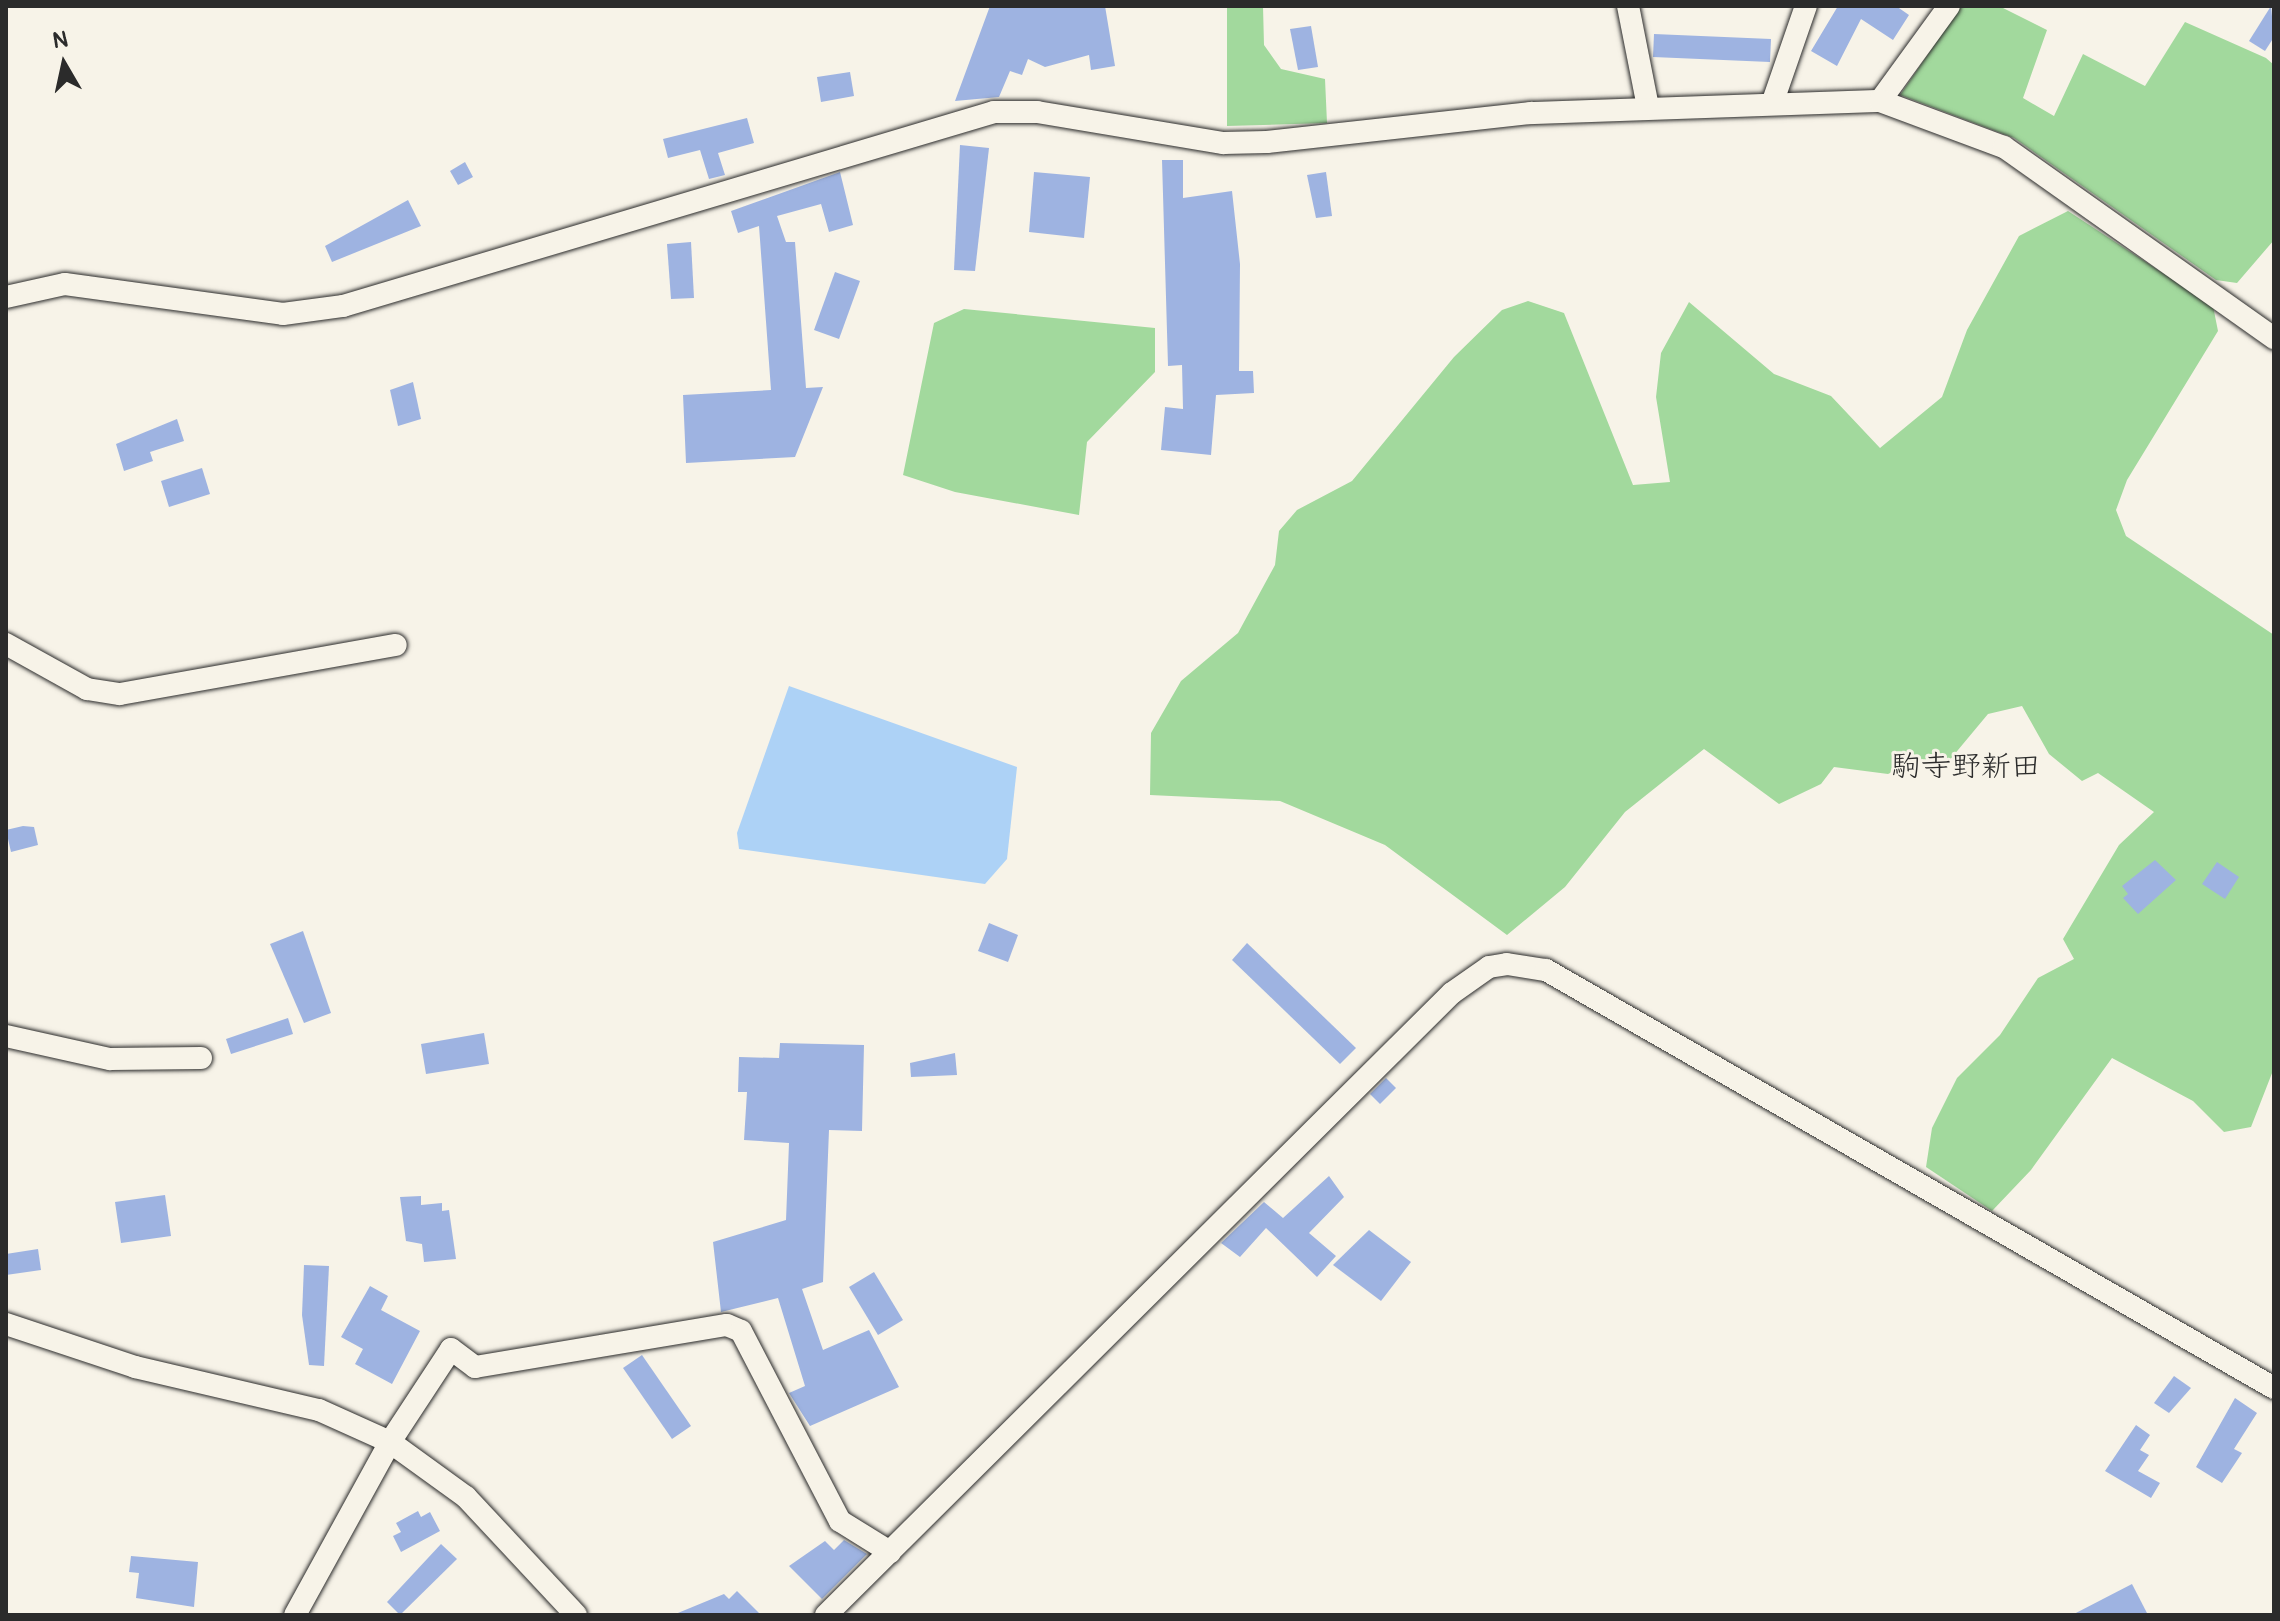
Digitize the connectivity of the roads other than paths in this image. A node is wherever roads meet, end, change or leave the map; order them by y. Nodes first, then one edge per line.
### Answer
1 (1628, 6) edge
2 (1806, 6) edge
3 (1949, 6) edge
4 (1880, 101) junction
5 (1772, 104) junction
6 (1648, 107) junction
7 (6, 297) edge
8 (2274, 338) edge
9 (6, 644) edge
10 (396, 645) dead end
11 (6, 1036) edge
12 (201, 1058) dead end
13 (6, 1324) edge
14 (2274, 1388) edge
15 (390, 1442) junction
16 (890, 1552) junction
17 (295, 1615) edge
18 (576, 1615) edge
19 (826, 1615) edge

1 - 6 street
2 - 5 street
3 - 4 street
4 - 5 street
4 - 8 street
5 - 6 street
6 - 7 street
9 - 10 street
11 - 12 street
13 - 15 street
14 - 16 street
15 - 16 street
15 - 17 street
15 - 18 street
16 - 19 street

